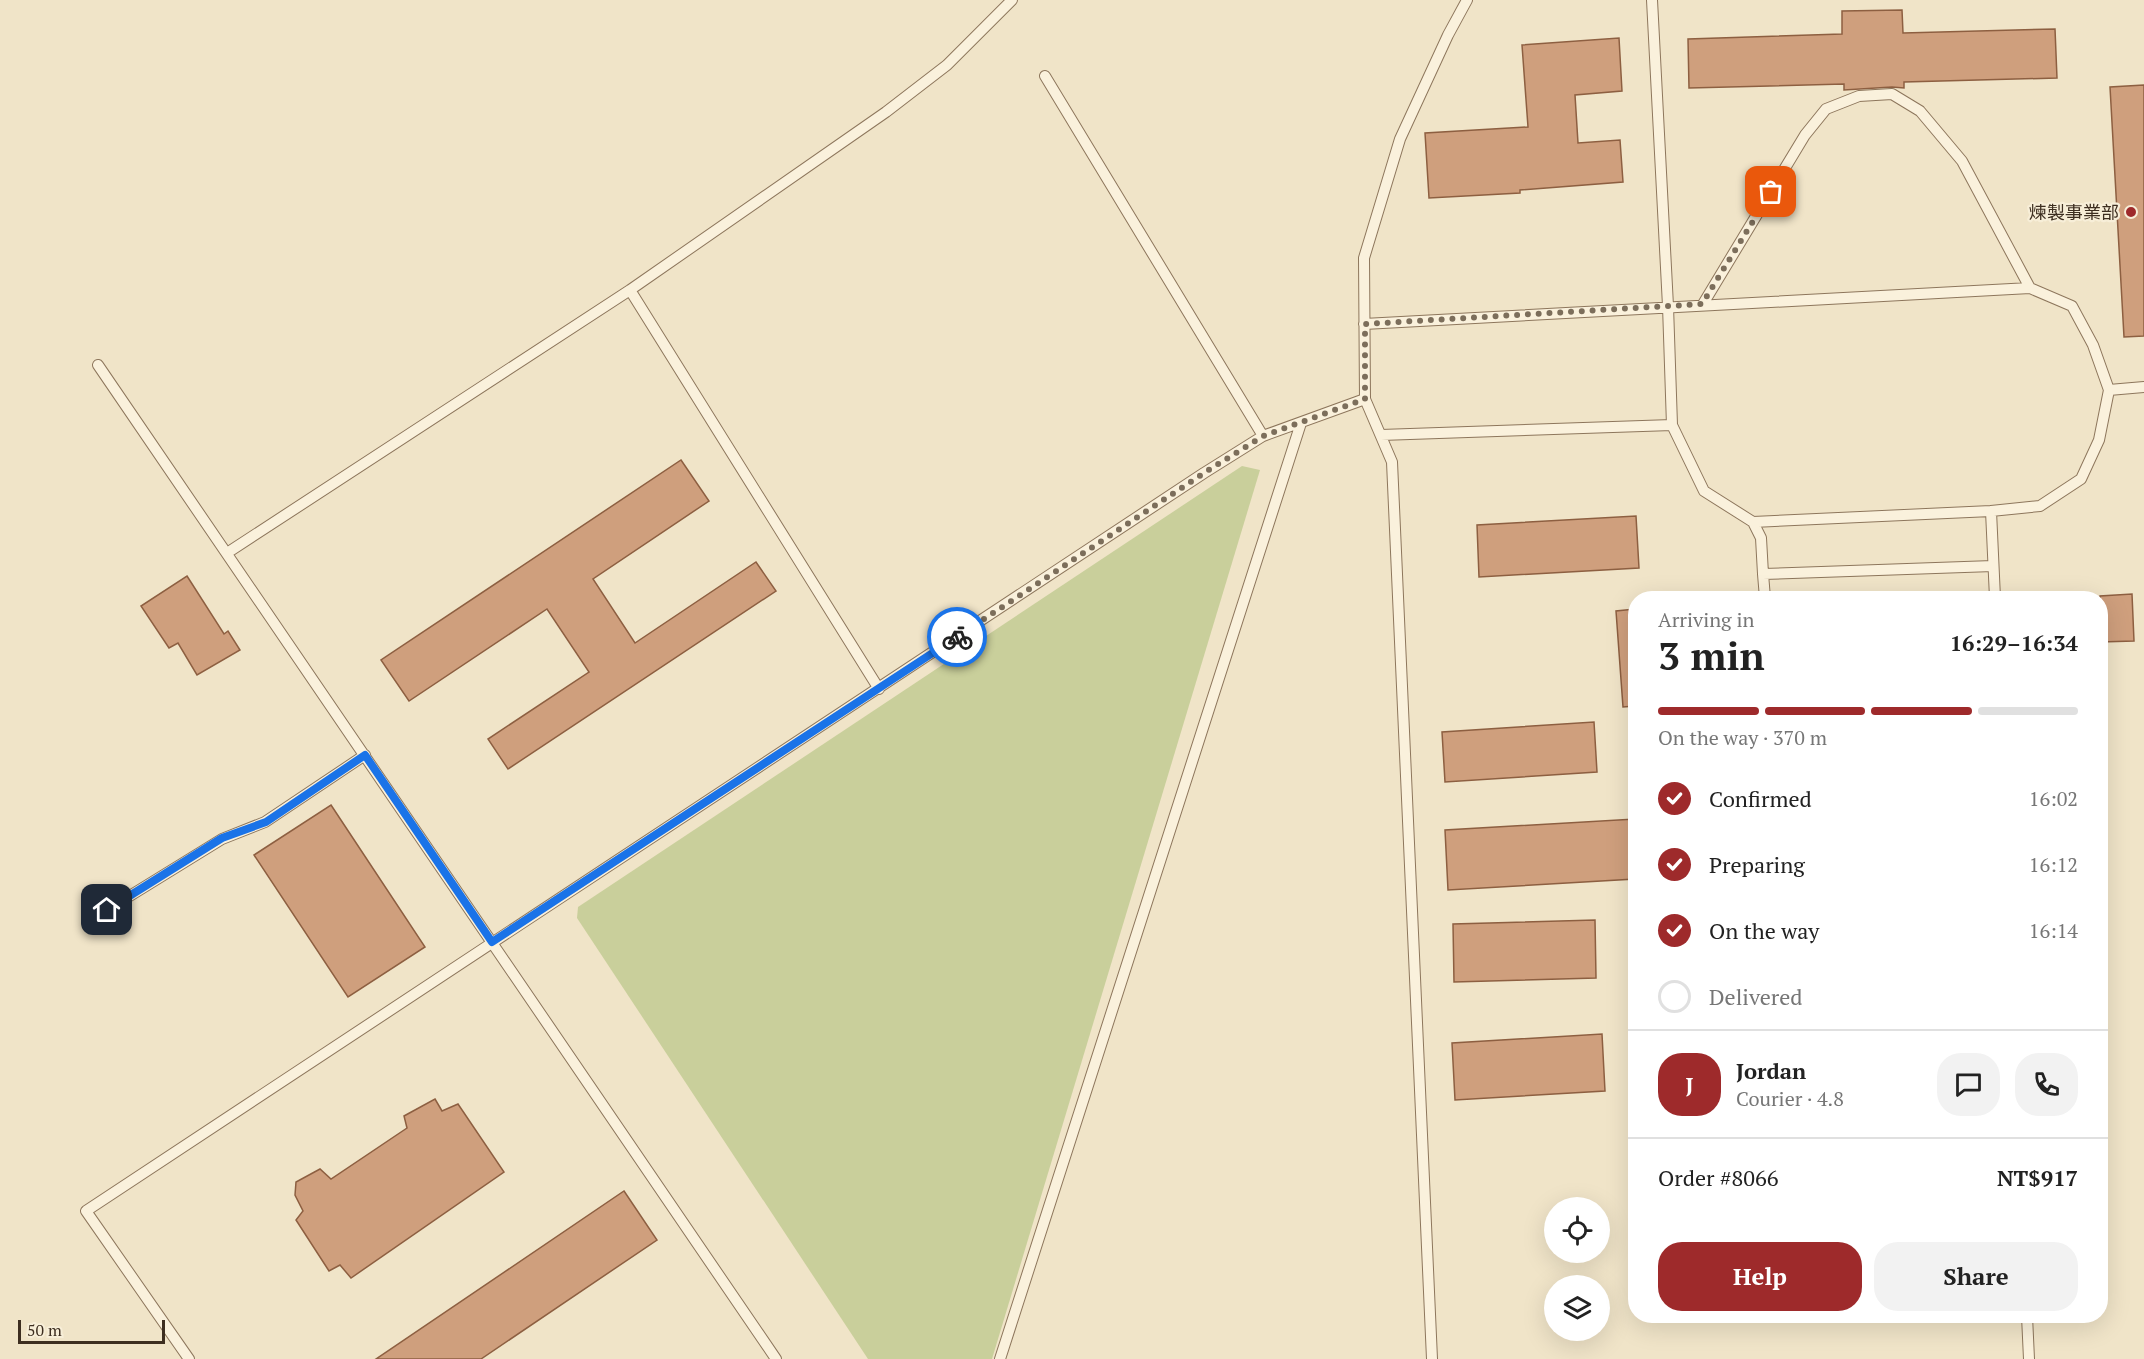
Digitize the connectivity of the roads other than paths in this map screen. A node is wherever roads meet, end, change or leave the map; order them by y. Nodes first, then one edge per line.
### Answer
1 (1012, 0) edge
2 (1467, 0) edge
3 (1652, 0) edge
4 (1045, 76) dead end
5 (2030, 288) junction
6 (630, 290) junction
7 (1702, 304) junction
8 (1668, 306) junction
9 (1365, 324) junction
10 (98, 364) dead end
11 (2144, 387) edge
12 (2109, 390) junction
13 (1365, 399) junction
14 (1300, 423) junction
15 (1672, 425) junction
16 (1382, 435) junction
17 (1263, 436) junction
18 (1991, 512) junction
19 (1753, 522) junction
20 (227, 553) junction
21 (1993, 566) junction
22 (1763, 574) junction
23 (1764, 591) edge
24 (1995, 591) edge
25 (879, 689) junction
26 (365, 755) junction
27 (107, 910) dead end
28 (492, 942) junction
29 (2027, 1323) edge
30 (189, 1359) edge
31 (776, 1359) edge
32 (1000, 1359) edge
33 (1432, 1359) edge
34 (2029, 1359) edge

1 - 6 lane
2 - 9 lane
3 - 8 lane
4 - 17 lane
5 - 7 lane
5 - 7 lane
5 - 12 lane
6 - 20 lane
6 - 25 lane
7 - 8 lane
8 - 9 lane
8 - 15 lane
9 - 13 lane
10 - 20 lane
11 - 12 lane
12 - 18 lane
13 - 14 lane
13 - 16 lane
14 - 17 lane
14 - 32 lane
15 - 16 lane
15 - 19 lane
16 - 33 lane
17 - 25 lane
18 - 19 lane
18 - 21 lane
19 - 22 lane
20 - 26 lane
21 - 22 lane
21 - 24 lane
22 - 23 lane
25 - 28 lane
26 - 27 lane
26 - 28 lane
28 - 30 lane
28 - 31 lane
29 - 34 lane

